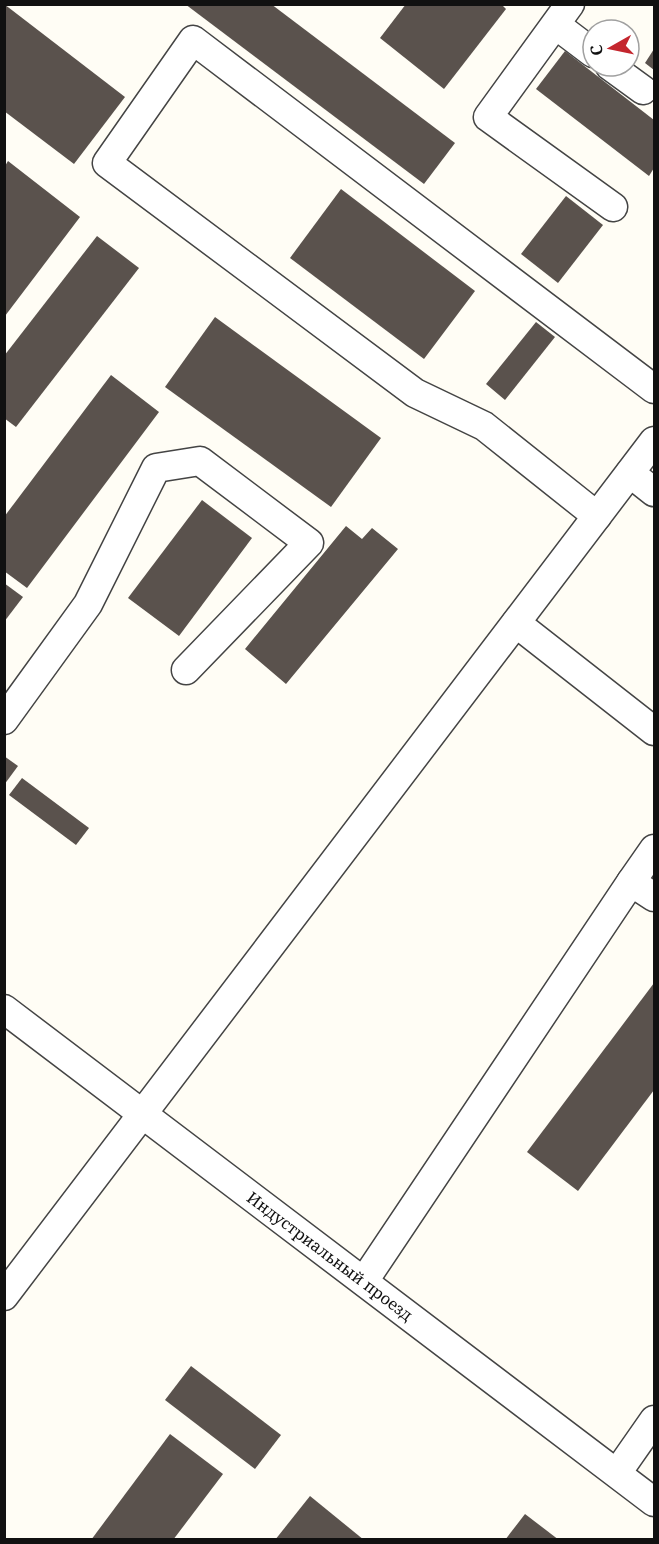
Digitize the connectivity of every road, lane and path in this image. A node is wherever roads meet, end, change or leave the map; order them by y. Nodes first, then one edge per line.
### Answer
1 (563, 15) edge
2 (581, 38) edge
3 (626, 78) edge
4 (643, 90) dead end
5 (614, 207) dead end
6 (654, 389) edge
7 (654, 441) edge
8 (630, 472) junction
9 (654, 492) edge
10 (597, 516) junction
11 (516, 623) junction
12 (186, 670) dead end
13 (4, 720) edge
14 (654, 731) edge
15 (654, 849) edge
16 (643, 890) edge
17 (4, 1010) edge
18 (143, 1114) junction
19 (364, 1281) junction
20 (4, 1296) edge
21 (654, 1420) edge
22 (617, 1473) junction
23 (654, 1502) edge

1 - 2 street
1 - 5 street
3 - 4 street
6 - 10 street
7 - 8 street
8 - 9 street
8 - 10 street
10 - 11 street
11 - 14 street
11 - 18 street
12 - 13 street
15 - 16 street
16 - 19 street
17 - 18 street, Индустриальный проезд
18 - 19 street, Индустриальный проезд
18 - 20 street
19 - 22 street, Индустриальный проезд
21 - 22 street
22 - 23 street, Индустриальный проезд

